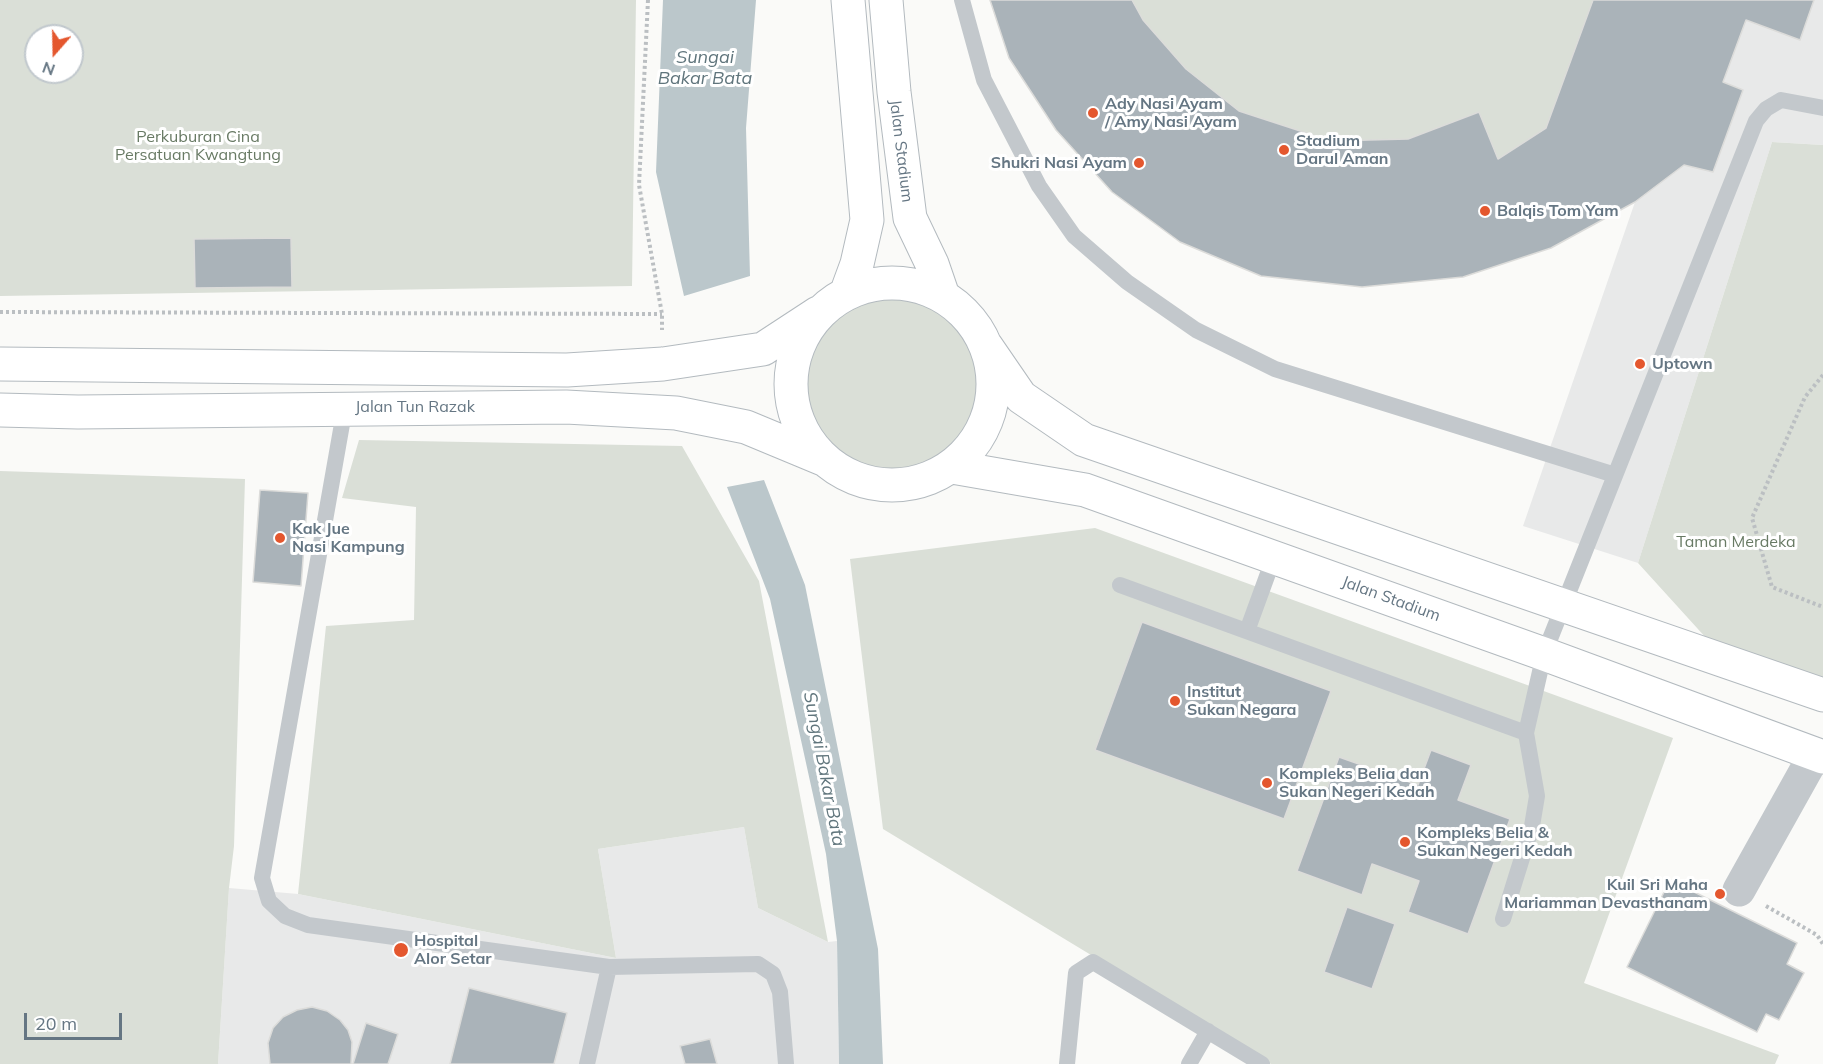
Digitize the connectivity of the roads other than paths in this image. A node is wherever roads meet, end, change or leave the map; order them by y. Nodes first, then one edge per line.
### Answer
1 (848, 0) edge
2 (886, 0) edge
3 (962, 0) edge
4 (1823, 108) edge
5 (846, 294) junction
6 (943, 296) junction
7 (818, 313) junction
8 (986, 346) junction
9 (0, 364) edge
10 (345, 407) junction
11 (0, 410) edge
12 (823, 459) junction
13 (952, 467) junction
14 (1615, 475) junction
15 (1274, 557) junction
16 (1120, 585) dead end
17 (1564, 605) junction
18 (1247, 631) junction
19 (1544, 654) junction
20 (1823, 695) edge
21 (1526, 733) junction
22 (1819, 756) edge
23 (1739, 890) road end
24 (1503, 919) dead end
25 (609, 967) junction
26 (1208, 1031) junction
27 (587, 1064) edge
28 (786, 1064) edge
29 (1067, 1064) edge
30 (1189, 1064) edge
31 (1262, 1064) edge

1 - 5 main road
2 - 6 main road, Jalan Stadium
3 - 14 lane
4 - 14 lane
5 - 6 main road
5 - 7 main road
6 - 8 main road
7 - 9 main road
7 - 12 main road
8 - 13 main road
8 - 17 main road
10 - 11 main road, Jalan Tun Razak
10 - 12 main road, Jalan Tun Razak
10 - 25 lane
12 - 13 main road
13 - 15 main road, Jalan Stadium
14 - 17 lane
15 - 18 lane
15 - 19 main road, Jalan Stadium
16 - 18 lane
17 - 19 lane
17 - 20 main road
18 - 21 lane
19 - 21 lane
19 - 22 main road, Jalan Stadium
21 - 24 lane
22 - 23 street
25 - 27 lane
25 - 28 lane
26 - 29 lane
26 - 30 lane
26 - 31 lane

